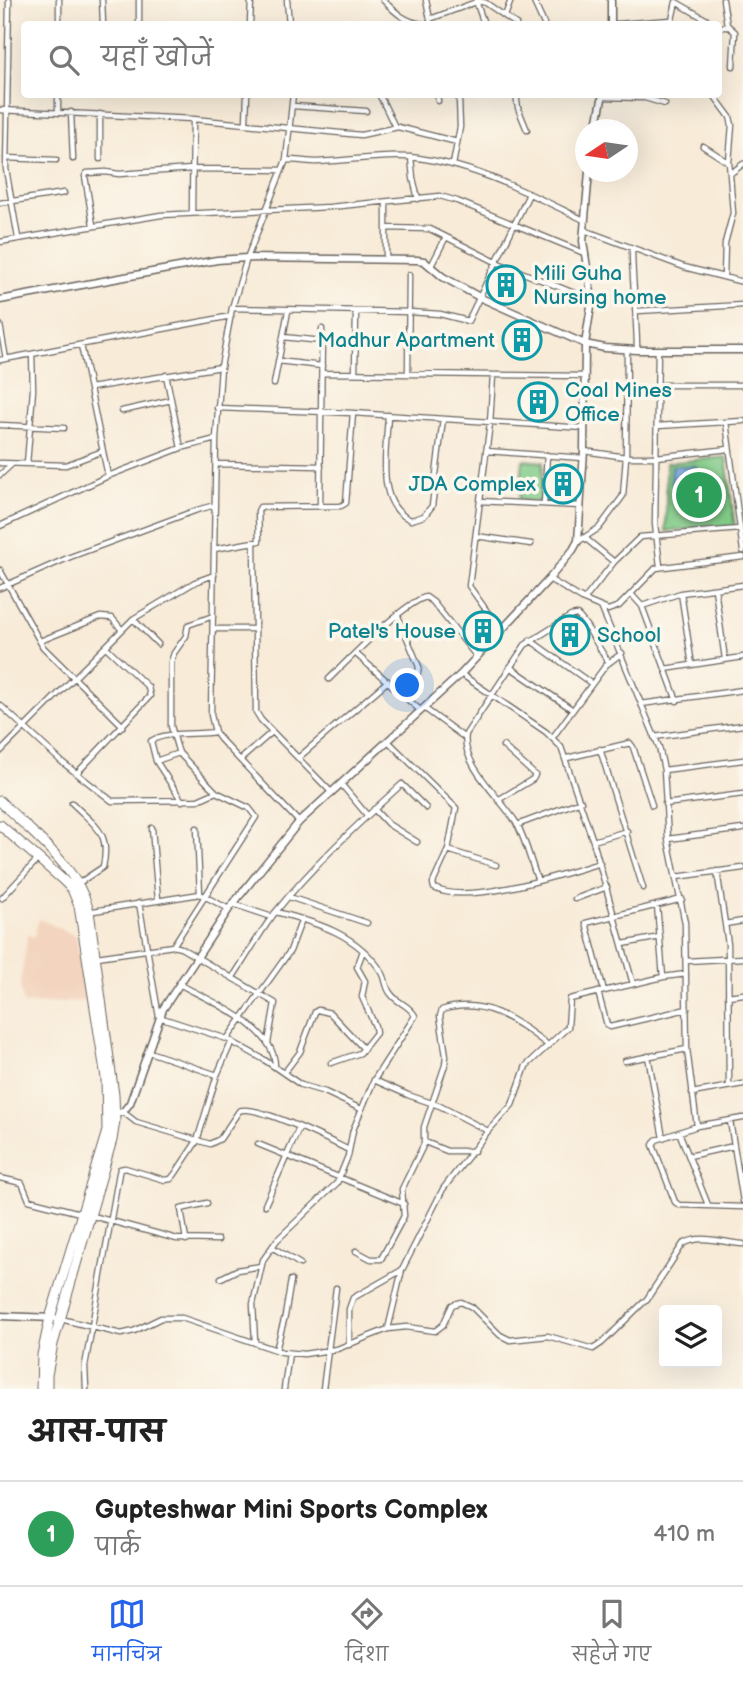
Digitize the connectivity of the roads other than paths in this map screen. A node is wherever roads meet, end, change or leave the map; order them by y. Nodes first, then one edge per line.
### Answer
1 (9, 0) edge
2 (60, 0) edge
3 (102, 0) edge
4 (139, 0) edge
5 (251, 0) edge
6 (287, 0) edge
7 (383, 0) edge
8 (426, 0) edge
9 (511, 0) edge
10 (533, 0) edge
11 (611, 0) edge
12 (723, 0) edge
13 (476, 1) edge
14 (677, 1) edge
15 (505, 16) junction
16 (59, 21) edge
17 (103, 21) edge
18 (139, 21) edge
19 (250, 21) edge
20 (289, 21) edge
21 (409, 21) edge
22 (431, 21) edge
23 (433, 21) edge
24 (483, 21) edge
25 (512, 21) edge
26 (543, 21) edge
27 (611, 21) edge
28 (671, 21) edge
29 (709, 21) edge
30 (722, 27) edge
31 (729, 27) junction
32 (733, 65) dead end
33 (58, 98) edge
34 (247, 98) edge
35 (293, 98) edge
36 (381, 98) edge
37 (459, 98) edge
38 (517, 98) edge
39 (603, 98) edge
40 (645, 98) edge
41 (716, 98) edge
42 (665, 104) dead end
43 (293, 106) junction
44 (3, 111) edge
45 (58, 111) junction
46 (366, 111) dead end
47 (72, 112) junction
48 (100, 114) junction
49 (193, 119) junction
50 (598, 119) edge
51 (246, 122) junction
52 (395, 127) junction
53 (290, 129) junction
54 (527, 130) dead end
55 (457, 142) junction
56 (703, 146) dead end
57 (6, 158) junction
58 (411, 158) junction
59 (73, 159) dead end
60 (100, 159) dead end
61 (56, 160) dead end
62 (286, 160) junction
63 (729, 162) junction
64 (743, 164) edge
65 (453, 165) junction
66 (192, 169) junction
67 (282, 170) junction
68 (730, 174) junction
69 (588, 182) edge
70 (64, 193) dead end
71 (529, 194) junction
72 (418, 199) junction
73 (11, 202) junction
74 (0, 203) edge
75 (386, 203) junction
76 (266, 209) junction
77 (192, 213) junction
78 (584, 220) junction
79 (93, 225) junction
80 (515, 226) junction
81 (386, 228) junction
82 (583, 229) junction
83 (446, 237) junction
84 (18, 238) junction
85 (0, 242) edge
86 (632, 248) junction
87 (584, 253) junction
88 (247, 258) junction
89 (386, 260) junction
90 (498, 263) junction
91 (431, 266) junction
92 (409, 275) dead end
93 (724, 277) junction
94 (743, 282) edge
95 (481, 298) junction
96 (0, 300) edge
97 (592, 300) junction
98 (743, 305) edge
99 (232, 308) junction
100 (288, 310) junction
101 (355, 311) junction
102 (637, 311) junction
103 (410, 312) junction
104 (231, 316) junction
105 (0, 325) edge
106 (323, 329) dead end
107 (283, 337) junction
108 (322, 341) junction
109 (585, 344) junction
110 (81, 345) junction
111 (627, 349) junction
112 (637, 350) junction
113 (658, 350) junction
114 (743, 350) edge
115 (32, 354) junction
116 (3, 359) edge
117 (278, 361) junction
118 (322, 366) junction
119 (221, 367) junction
120 (322, 373) junction
121 (355, 373) junction
122 (408, 373) junction
123 (166, 375) junction
124 (493, 375) junction
125 (584, 376) junction
126 (274, 384) dead end
127 (657, 385) junction
128 (743, 385) edge
129 (90, 388) junction
130 (171, 400) junction
131 (217, 408) junction
132 (122, 411) dead end
133 (321, 412) junction
134 (353, 413) junction
135 (388, 415) junction
136 (443, 419) junction
137 (743, 421) edge
138 (726, 422) junction
139 (490, 423) junction
140 (0, 425) edge
141 (31, 426) junction
142 (657, 426) junction
143 (64, 428) dead end
144 (584, 428) junction
145 (216, 439) junction
146 (181, 448) junction
147 (729, 449) junction
148 (103, 451) junction
149 (486, 451) junction
150 (547, 455) junction
151 (584, 455) junction
152 (626, 457) junction
153 (656, 457) junction
154 (0, 463) edge
155 (13, 464) junction
156 (27, 464) junction
157 (216, 464) junction
158 (321, 466) junction
159 (0, 475) edge
160 (108, 475) junction
161 (480, 501) junction
162 (544, 504) junction
163 (215, 505) junction
164 (320, 506) junction
165 (581, 506) junction
166 (0, 526) edge
167 (740, 529) junction
168 (656, 534) junction
169 (476, 536) junction
170 (581, 540) junction
171 (254, 543) junction
172 (531, 544) dead end
173 (215, 549) junction
174 (743, 554) edge
175 (614, 562) junction
176 (660, 566) junction
177 (0, 570) edge
178 (214, 575) junction
179 (549, 579) junction
180 (8, 585) junction
181 (743, 585) edge
182 (0, 588) edge
183 (715, 589) junction
184 (681, 593) junction
185 (632, 595) junction
186 (583, 600) junction
187 (642, 606) junction
188 (603, 609) junction
189 (213, 616) junction
190 (398, 616) junction
191 (134, 619) junction
192 (213, 629) junction
193 (254, 629) junction
194 (122, 630) junction
195 (501, 631) junction
196 (530, 640) junction
197 (40, 641) junction
198 (158, 644) dead end
199 (106, 647) junction
200 (355, 653) junction
201 (622, 653) junction
202 (477, 656) junction
203 (743, 657) edge
204 (724, 659) junction
205 (609, 662) junction
206 (692, 665) junction
207 (510, 667) junction
208 (665, 669) junction
209 (461, 674) junction
210 (75, 678) junction
211 (329, 679) dead end
212 (388, 681) junction
213 (592, 684) junction
214 (743, 690) edge
215 (398, 691) junction
216 (492, 695) junction
217 (677, 701) junction
218 (641, 704) junction
219 (0, 705) edge
220 (423, 709) junction
221 (573, 710) junction
222 (743, 725) edge
223 (123, 726) junction
224 (24, 729) junction
225 (215, 732) junction
226 (272, 732) junction
227 (173, 734) junction
228 (553, 737) junction
229 (654, 737) junction
230 (465, 738) junction
231 (388, 741) junction
232 (503, 746) dead end
233 (600, 750) junction
234 (0, 752) edge
235 (179, 753) junction
236 (298, 758) junction
237 (566, 759) junction
238 (240, 760) junction
239 (743, 760) edge
240 (156, 761) junction
241 (664, 769) junction
242 (77, 773) junction
243 (341, 784) junction
244 (216, 792) junction
245 (332, 793) junction
246 (743, 794) edge
247 (498, 800) junction
248 (0, 801) edge
249 (182, 801) junction
250 (581, 801) junction
251 (72, 803) dead end
252 (665, 804) junction
253 (652, 805) dead end
254 (0, 808) edge
255 (426, 808) dead end
256 (374, 809) junction
257 (367, 815) junction
258 (0, 822) edge
259 (299, 822) junction
260 (22, 823) junction
261 (517, 825) junction
262 (152, 828) dead end
263 (197, 828) dead end
264 (743, 830) edge
265 (627, 831) junction
266 (668, 839) junction
267 (593, 841) junction
268 (417, 842) dead end
269 (448, 850) junction
270 (38, 859) junction
271 (600, 863) junction
272 (496, 865) dead end
273 (743, 868) edge
274 (717, 872) junction
275 (677, 877) junction
276 (538, 881) junction
277 (79, 883) junction
278 (607, 887) junction
279 (643, 888) dead end
280 (202, 895) junction
281 (289, 897) junction
282 (2, 898) dead end
283 (575, 899) dead end
284 (682, 899) junction
285 (158, 900) junction
286 (139, 903) junction
287 (657, 905) junction
288 (231, 907) junction
289 (85, 912) junction
290 (276, 912) junction
291 (614, 914) junction
292 (272, 918) junction
293 (302, 919) junction
294 (743, 921) edge
295 (367, 923) dead end
296 (726, 924) junction
297 (660, 937) junction
298 (623, 944) junction
299 (173, 946) junction
300 (148, 949) junction
301 (363, 951) junction
302 (96, 957) junction
303 (197, 957) junction
304 (743, 958) edge
305 (727, 959) junction
306 (686, 961) junction
307 (686, 974) junction
308 (233, 977) junction
309 (663, 977) junction
310 (178, 984) junction
311 (633, 984) junction
312 (601, 991) junction
313 (260, 992) junction
314 (743, 995) edge
315 (728, 996) junction
316 (687, 1009) junction
317 (159, 1017) junction
318 (241, 1018) junction
319 (230, 1040) junction
320 (268, 1043) junction
321 (548, 1045) junction
322 (364, 1049) junction
323 (687, 1049) junction
324 (149, 1052) junction
325 (648, 1056) junction
326 (625, 1061) dead end
327 (331, 1063) dead end
328 (275, 1067) junction
329 (284, 1073) junction
330 (217, 1075) junction
331 (374, 1080) junction
332 (743, 1084) edge
333 (729, 1086) junction
334 (692, 1093) junction
335 (431, 1103) junction
336 (361, 1109) junction
337 (115, 1113) junction
338 (743, 1118) edge
339 (730, 1121) junction
340 (697, 1126) junction
341 (299, 1128) junction
342 (488, 1131) junction
343 (680, 1132) junction
344 (663, 1138) junction
345 (198, 1141) junction
346 (425, 1142) junction
347 (258, 1144) dead end
348 (734, 1146) junction
349 (349, 1150) junction
350 (474, 1151) junction
351 (286, 1155) junction
352 (689, 1156) junction
353 (340, 1177) junction
354 (0, 1178) edge
355 (743, 1201) edge
356 (207, 1203) dead end
357 (265, 1205) dead end
358 (404, 1205) junction
359 (708, 1205) junction
360 (743, 1207) edge
361 (85, 1214) junction
362 (109, 1220) junction
363 (186, 1240) junction
364 (218, 1240) dead end
365 (743, 1244) edge
366 (272, 1247) junction
367 (356, 1251) dead end
368 (300, 1264) dead end
369 (261, 1266) junction
370 (402, 1270) junction
371 (222, 1278) dead end
372 (291, 1280) dead end
373 (336, 1288) dead end
374 (0, 1316) edge
375 (55, 1318) junction
376 (94, 1326) junction
377 (388, 1329) junction
378 (255, 1342) junction
379 (349, 1345) junction
380 (276, 1350) junction
381 (327, 1351) junction
382 (289, 1353) junction
383 (41, 1389) edge
384 (47, 1389) edge
385 (86, 1389) edge
386 (284, 1389) edge
387 (323, 1389) edge

1 - 44 street
2 - 16 street
3 - 17 street
4 - 18 street
5 - 19 street
6 - 20 street
7 - 21 street
8 - 22 street
9 - 15 street
10 - 26 street
11 - 27 street
12 - 31 street
13 - 15 street
13 - 23 street
13 - 24 street
14 - 28 street
14 - 29 street
15 - 25 street
30 - 31 street
31 - 32 street
33 - 45 street
34 - 51 street
35 - 43 street
36 - 52 street
37 - 55 street
38 - 54 street
39 - 50 street
40 - 42 street
41 - 63 street
43 - 46 street
43 - 53 street
44 - 45 street
44 - 57 street
45 - 47 street
47 - 48 street
47 - 59 street
48 - 49 street
48 - 60 street
49 - 51 street
49 - 66 street
51 - 53 street
52 - 53 street
52 - 55 street
53 - 62 street
55 - 65 street
56 - 63 street
57 - 61 street
57 - 73 street
58 - 62 street
58 - 65 street
58 - 72 street
62 - 67 street
63 - 68 street
64 - 68 street
65 - 71 street
66 - 67 street
66 - 77 street
66 - 79 street
67 - 76 street
68 - 93 street
69 - 78 street
70 - 73 street
71 - 78 street
71 - 80 street
72 - 75 street
72 - 80 street
73 - 74 street
73 - 84 street
75 - 76 street
75 - 81 street
76 - 77 street
76 - 88 street
77 - 79 street
78 - 82 street
79 - 84 street
80 - 87 street
80 - 90 street
81 - 83 street
81 - 89 street
82 - 86 street
82 - 87 street
83 - 90 street
83 - 91 street
84 - 85 street
86 - 93 street
86 - 102 street
87 - 97 street
88 - 89 street
88 - 96 street
88 - 99 street
89 - 91 street
90 - 95 street
90 - 97 street
91 - 95 street
92 - 103 street
93 - 94 street
95 - 103 street
95 - 109 street
97 - 109 street
98 - 102 street
99 - 100 street
99 - 104 street
100 - 101 street
100 - 107 street
101 - 103 street
101 - 121 street
102 - 112 street
103 - 122 street
104 - 110 street
104 - 119 street
105 - 116 street
106 - 108 street
107 - 108 street
107 - 117 street
108 - 118 street
109 - 111 street
109 - 125 street
110 - 115 street
110 - 129 street
111 - 112 street
111 - 152 street
112 - 113 street
113 - 114 street
113 - 127 street
115 - 116 street
115 - 141 street
117 - 118 street
117 - 126 street
118 - 120 street
119 - 123 street
119 - 131 street
120 - 121 street
120 - 133 street
121 - 122 street
122 - 124 street
123 - 129 street
123 - 130 street
124 - 125 street
124 - 139 street
125 - 144 street
127 - 128 street
127 - 142 street
129 - 148 street
130 - 132 street
130 - 146 street
131 - 133 street
131 - 145 street
133 - 134 street
133 - 158 street
134 - 135 street
134 - 164 street
135 - 136 street
135 - 136 street
136 - 139 street
137 - 138 street
138 - 142 street
138 - 147 street
139 - 144 street
139 - 149 street
140 - 141 street
141 - 143 street
141 - 156 street
142 - 153 street
144 - 151 street
145 - 146 street
145 - 157 street
146 - 160 street
147 - 153 street
147 - 167 street
148 - 156 street
148 - 160 street
149 - 150 street
149 - 161 street
150 - 151 street
150 - 162 street
151 - 152 street
151 - 165 street
152 - 153 street
152 - 170 street
153 - 168 street
154 - 155 street
155 - 156 street
155 - 159 street
157 - 158 street
157 - 163 street
158 - 164 street
160 - 166 street
161 - 162 street
161 - 169 street
162 - 165 street
163 - 173 street
163 - 180 street
164 - 171 street
165 - 170 street
167 - 168 street
167 - 174 street
168 - 175 street
168 - 176 street
169 - 172 street
169 - 195 street
170 - 175 street
170 - 179 street
171 - 173 street
171 - 193 street
173 - 178 street
174 - 176 street
175 - 186 street
176 - 185 street
177 - 180 street
178 - 189 street
178 - 191 street
179 - 186 street
179 - 195 street
180 - 182 street
180 - 197 street
181 - 183 street
183 - 184 street
183 - 204 street
184 - 187 street
184 - 206 street
185 - 187 street
185 - 188 street
186 - 188 street
187 - 208 street
188 - 201 street
189 - 192 street
189 - 227 street
190 - 200 street
190 - 202 street
190 - 215 street
191 - 194 street
191 - 198 street
192 - 193 street
192 - 225 street
193 - 226 street
194 - 197 street
194 - 199 street
195 - 202 street
196 - 205 street
196 - 207 street
196 - 213 street
197 - 210 street
199 - 210 street
199 - 223 street
200 - 211 street
200 - 212 street
201 - 205 street
201 - 218 street
202 - 209 street
203 - 204 street
204 - 206 street
205 - 213 street
206 - 208 street
207 - 216 street
207 - 221 street
208 - 217 street
209 - 216 street
209 - 220 street
210 - 223 street
210 - 224 street
212 - 215 street
212 - 236 street
213 - 221 street
214 - 217 street
215 - 220 street
216 - 228 street
216 - 230 street
217 - 218 street
218 - 229 street
219 - 224 street
220 - 230 street
220 - 231 street
221 - 228 street
222 - 229 street
223 - 242 street
224 - 234 street
224 - 242 street
225 - 227 street
225 - 238 street
226 - 236 street
226 - 238 street
227 - 235 street
227 - 240 street
228 - 237 street
229 - 241 street
230 - 247 street
231 - 243 street
231 - 269 street
232 - 247 street
233 - 237 street
233 - 253 street
233 - 265 street
235 - 240 street
235 - 244 street
236 - 245 street
237 - 250 street
238 - 259 street
239 - 241 street
240 - 249 street
241 - 252 street
242 - 249 street
243 - 245 street
243 - 257 street
244 - 249 street
244 - 280 street
245 - 259 street
246 - 252 street
247 - 261 street
248 - 260 highway
250 - 261 street
250 - 267 street
251 - 277 street
252 - 266 street
254 - 260 highway
255 - 256 street
256 - 257 street
256 - 268 street
257 - 281 street
258 - 270 highway
259 - 288 street
260 - 277 highway
261 - 276 street
262 - 285 street
263 - 280 street
264 - 266 street
265 - 267 street
265 - 279 street
266 - 275 street
267 - 271 street
269 - 272 street
269 - 276 street
270 - 282 street
270 - 289 highway
271 - 276 street
271 - 278 street
273 - 274 street
274 - 275 street
274 - 296 street
275 - 284 street
277 - 289 highway
278 - 283 street
278 - 291 street
280 - 285 street
280 - 288 street
280 - 299 street
281 - 290 street
281 - 295 street
284 - 287 street
284 - 306 street
285 - 286 street
286 - 289 street
286 - 300 street
287 - 291 street
287 - 297 street
288 - 292 street
288 - 303 street
289 - 302 highway
289 - 337 highway
290 - 292 street
290 - 293 street
291 - 298 street
291 - 312 street
292 - 308 street
293 - 301 street
293 - 313 street
294 - 296 street
296 - 305 street
297 - 298 street
297 - 309 street
298 - 311 street
299 - 300 street
299 - 303 street
300 - 302 street
300 - 317 street
301 - 322 street
301 - 331 street
302 - 337 highway
303 - 308 street
303 - 310 street
304 - 305 street
305 - 306 street
305 - 315 street
306 - 307 street
307 - 309 street
307 - 316 street
308 - 313 street
309 - 311 street
310 - 317 street
310 - 318 street
311 - 312 street
312 - 316 street
312 - 321 street
313 - 318 street
313 - 320 street
314 - 315 street
315 - 333 street
316 - 323 street
317 - 319 street
317 - 324 street
318 - 319 street
318 - 320 street
319 - 328 street
319 - 330 street
320 - 328 street
321 - 335 street
321 - 342 street
322 - 327 street
322 - 329 street
323 - 325 street
323 - 334 street
324 - 330 street
324 - 337 street
325 - 326 street
325 - 344 street
328 - 329 street
329 - 336 street
330 - 345 street
331 - 335 street
331 - 336 street
332 - 333 street
333 - 334 street
334 - 340 street
335 - 342 street
335 - 346 street
336 - 349 street
337 - 345 street
337 - 361 highway
338 - 339 street
339 - 340 street
339 - 348 street
340 - 343 street
341 - 345 street
341 - 349 street
341 - 351 street
342 - 350 street
343 - 344 street
343 - 352 street
344 - 359 street
345 - 362 street
346 - 350 street
346 - 358 street
347 - 351 street
348 - 352 street
348 - 355 street
349 - 353 street
350 - 370 street
351 - 353 street
351 - 357 street
352 - 359 street
353 - 358 street
353 - 366 street
354 - 361 street
356 - 363 street
358 - 367 street
359 - 360 street
361 - 362 street
361 - 375 highway
362 - 363 street
362 - 376 street
363 - 364 street
365 - 377 street
366 - 368 street
366 - 369 street
369 - 371 street
369 - 378 street
370 - 377 street
370 - 379 street
372 - 380 street
373 - 381 street
374 - 375 street
375 - 376 street
375 - 383 highway
375 - 384 highway
376 - 378 street
376 - 385 street
377 - 379 street
378 - 380 street
379 - 381 street
380 - 382 street
381 - 382 street
381 - 387 street
382 - 386 street

